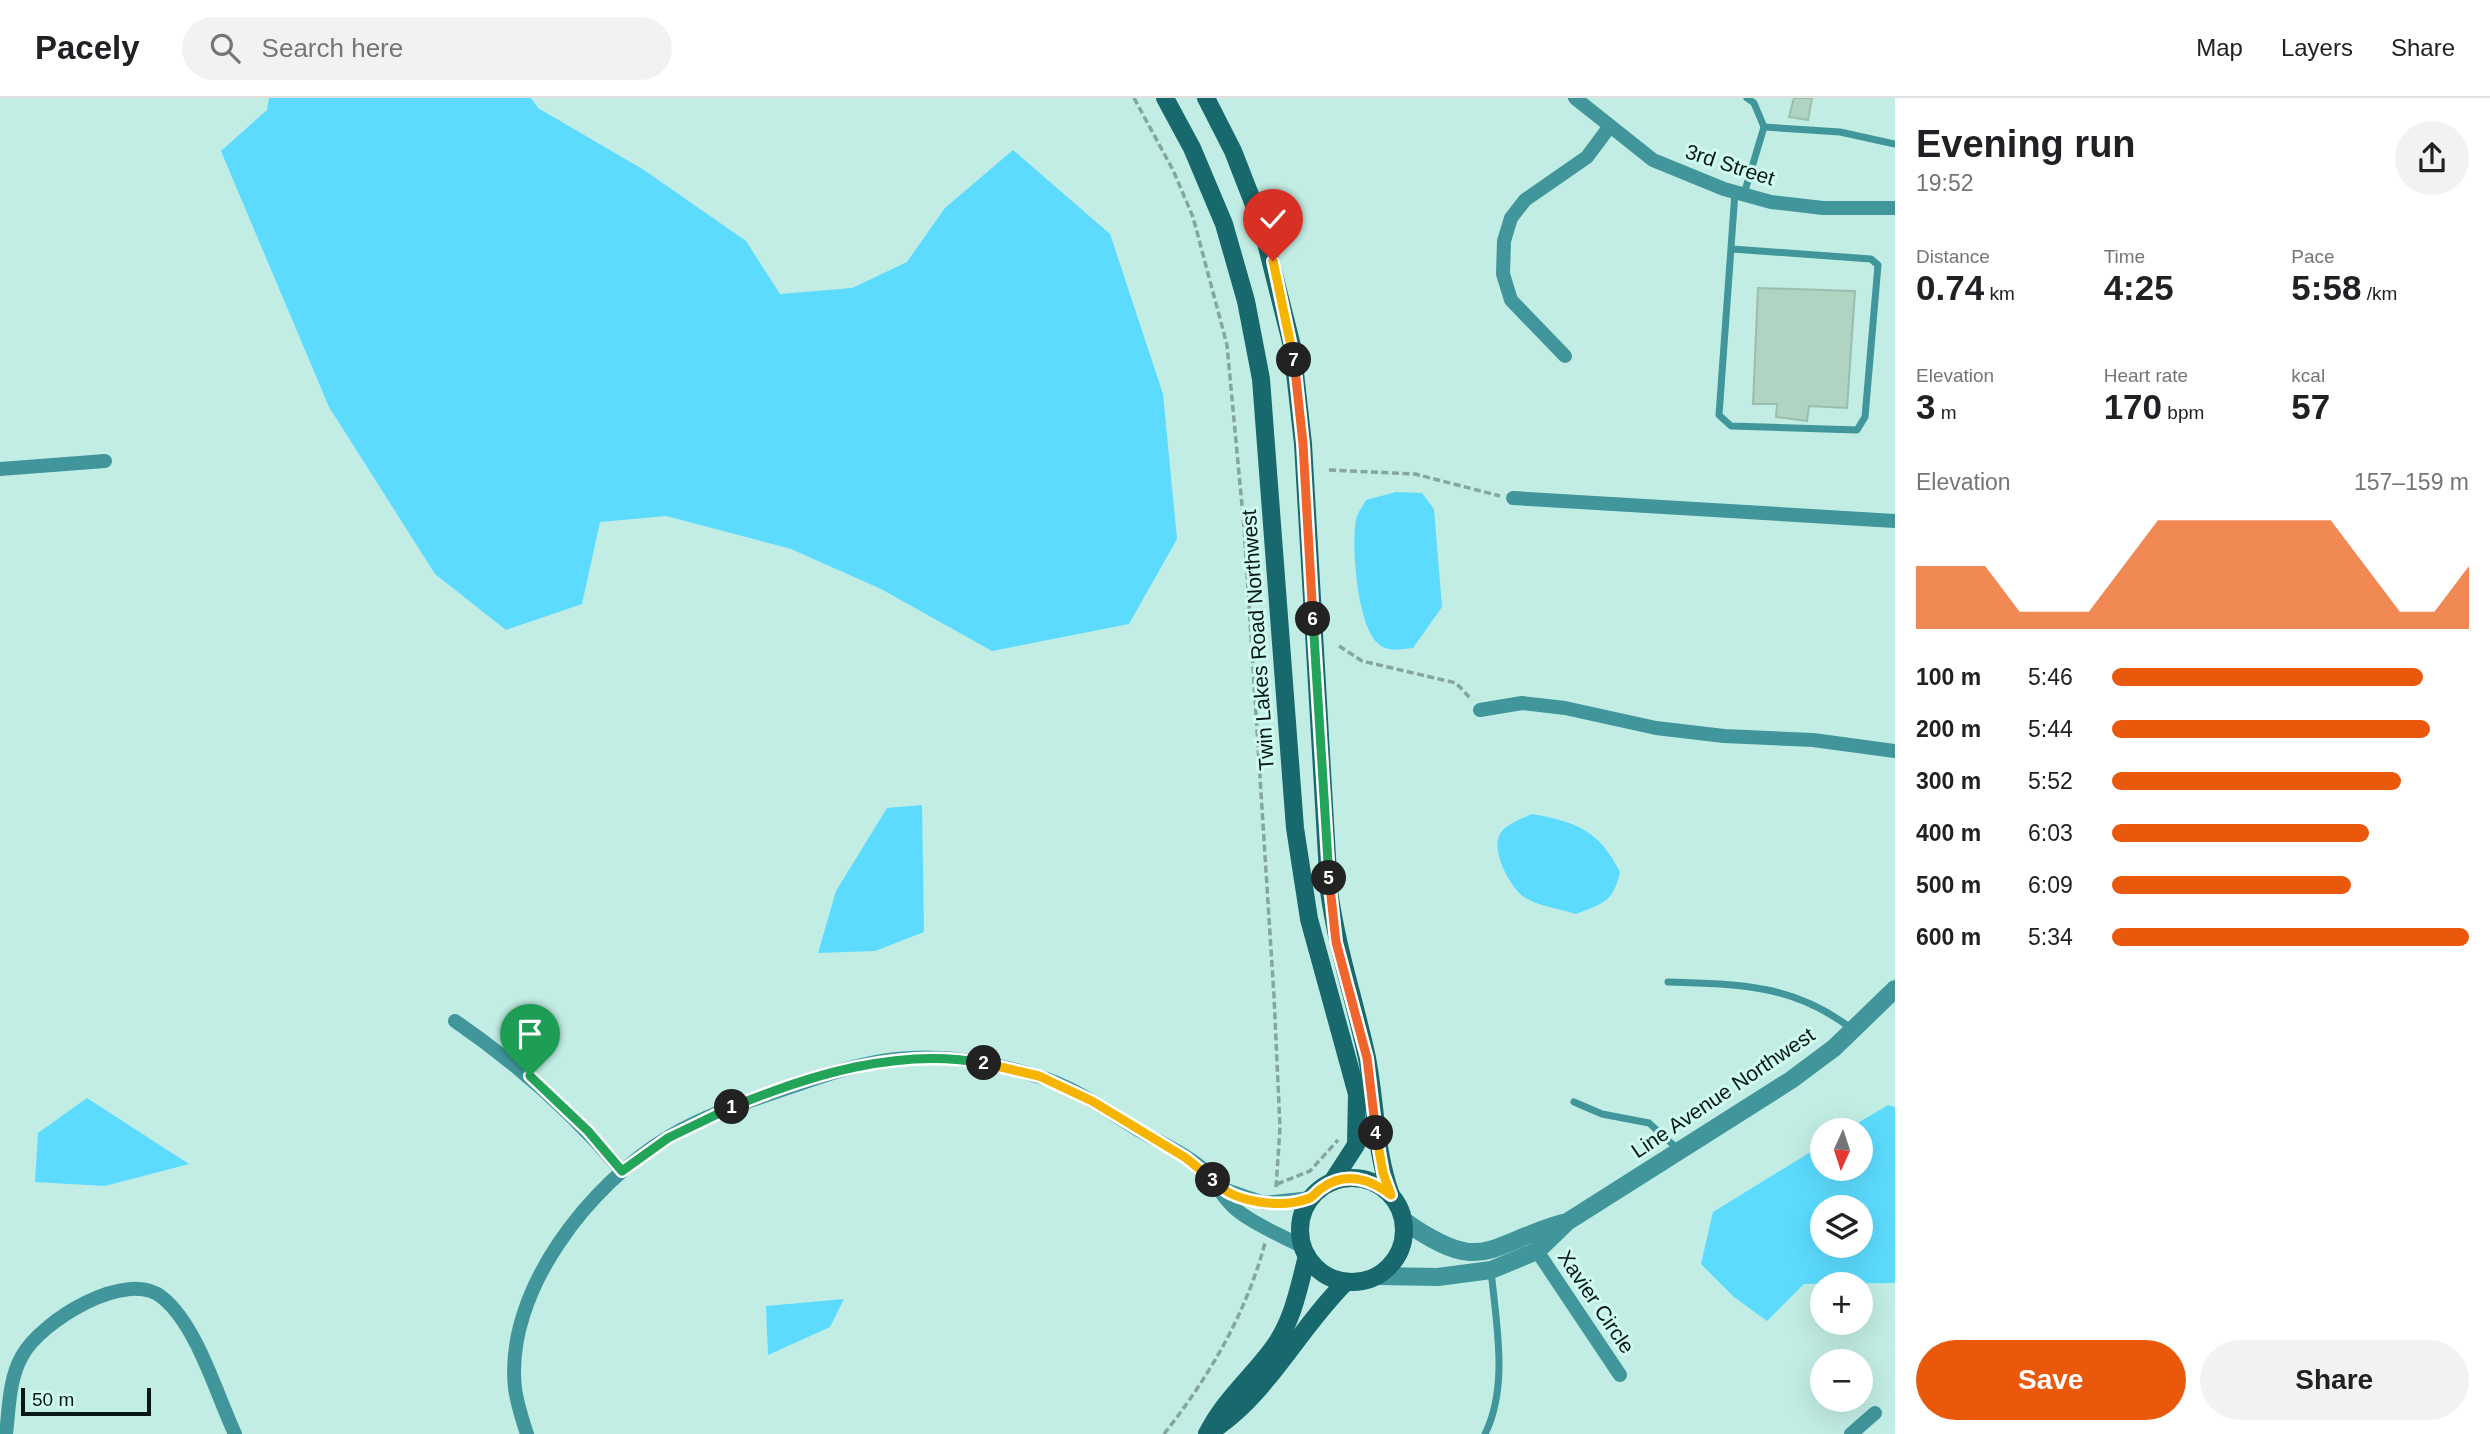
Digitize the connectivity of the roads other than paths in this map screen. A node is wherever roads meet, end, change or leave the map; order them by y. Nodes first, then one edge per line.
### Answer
1 (1165, 98) edge
2 (1206, 98) edge
3 (1575, 98) edge
4 (1747, 98) edge
5 (1610, 126) junction
6 (1763, 127) junction
7 (1895, 144) edge
8 (1740, 193) junction
9 (1895, 208) edge
10 (1732, 249) junction
11 (1565, 356) dead end
12 (105, 461) dead end
13 (0, 469) edge
14 (1513, 498) road end
15 (1895, 521) edge
16 (1480, 710) road end
17 (1895, 751) edge
18 (1668, 982) dead end
19 (1895, 989) edge
20 (455, 1021) dead end
21 (1852, 1030) junction
22 (1574, 1102) dead end
23 (1681, 1151) junction
24 (622, 1171) junction
25 (1332, 1182) junction
26 (1218, 1186) junction
27 (1391, 1195) junction
28 (1311, 1198) junction
29 (1404, 1221) junction
30 (1567, 1222) junction
31 (1305, 1251) junction
32 (1537, 1251) junction
33 (1491, 1270) junction
34 (1378, 1276) junction
35 (1346, 1282) junction
36 (1620, 1375) dead end
37 (1875, 1413) dead end
38 (6, 1434) edge
39 (234, 1434) edge
40 (527, 1434) edge
41 (1207, 1434) edge
42 (1485, 1434) edge
43 (1851, 1434) edge

1 - 25 main road, Twin Lakes Road Northwest
2 - 27 main road
3 - 5 street, 3rd Street
4 - 6 lane
5 - 8 street, 3rd Street
5 - 11 street
6 - 7 lane
6 - 8 lane
8 - 9 street, 3rd Street
8 - 10 lane
10 - 10 lane
12 - 13 street
14 - 15 street
16 - 17 street
18 - 21 lane
19 - 21 street, Line Avenue Northwest
20 - 24 street
21 - 23 street, Line Avenue Northwest
22 - 23 lane
23 - 30 street, Line Avenue Northwest
24 - 26 street
24 - 40 street
25 - 27 main road
25 - 28 main road
26 - 28 street
26 - 31 street
27 - 29 main road
28 - 31 main road
29 - 30 street, Line Avenue Northwest
29 - 34 main road
30 - 32 street, Line Avenue Northwest
31 - 35 main road
31 - 41 main road
32 - 33 street, Line Avenue Northwest
32 - 36 street, Xavier Circle
33 - 34 street, Line Avenue Northwest
33 - 42 lane
34 - 35 main road
35 - 41 main road
37 - 43 street
38 - 39 street

